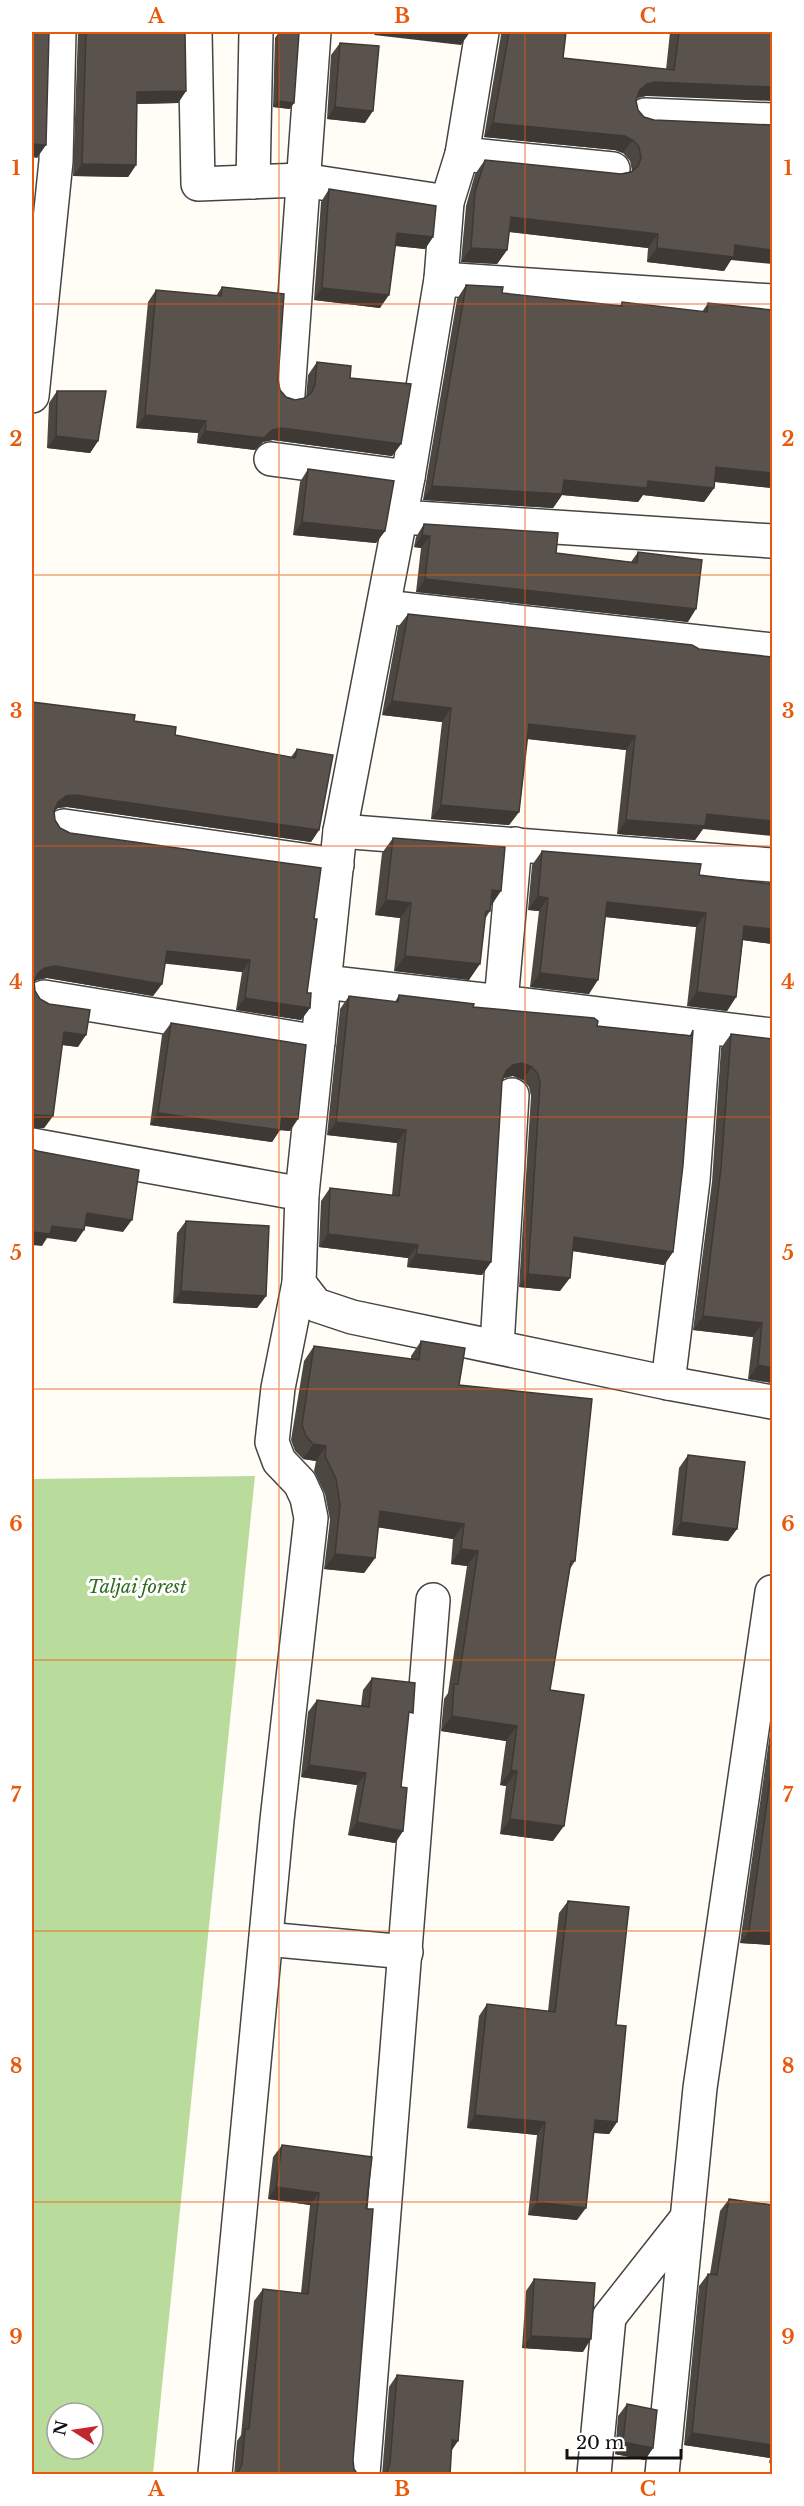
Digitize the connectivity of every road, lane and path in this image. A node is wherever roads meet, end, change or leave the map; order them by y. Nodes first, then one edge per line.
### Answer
1 (59, 32) edge
2 (195, 32) edge
3 (256, 32) edge
4 (314, 32) edge
5 (482, 32) edge
6 (645, 115) edge
7 (772, 120) edge
8 (462, 154) junction
9 (44, 168) edge
10 (613, 169) dead end
11 (302, 180) junction
12 (253, 182) junction
13 (447, 202) junction
14 (441, 279) junction
15 (772, 301) edge
16 (288, 394) dead end
17 (32, 396) edge
18 (271, 459) dead end
19 (408, 477) junction
20 (400, 517) junction
21 (772, 541) edge
22 (384, 607) junction
23 (772, 650) edge
24 (64, 826) dead end
25 (340, 831) junction
26 (515, 844) junction
27 (337, 865) junction
28 (772, 865) edge
29 (324, 982) junction
30 (44, 997) dead end
31 (501, 1002) junction
32 (704, 1028) junction
33 (772, 1035) edge
34 (318, 1042) junction
35 (512, 1095) dead end
36 (32, 1145) edge
37 (302, 1194) junction
38 (298, 1283) junction
39 (497, 1346) junction
40 (668, 1383) junction
41 (772, 1401) edge
42 (772, 1592) edge
43 (433, 1600) dead end
44 (266, 1939) junction
45 (406, 1952) junction
46 (687, 2218) junction
47 (215, 2475) edge
48 (363, 2475) edge
49 (594, 2475) edge
50 (662, 2475) edge

1 - 9 street
2 - 12 street
3 - 12 street
4 - 11 street
5 - 8 street
6 - 7 street
8 - 10 street
8 - 13 street
9 - 17 street
11 - 12 street
11 - 13 street
11 - 16 street
13 - 14 street
14 - 15 street
14 - 19 street
18 - 19 street
19 - 20 street
20 - 21 street
20 - 22 street
22 - 23 street
22 - 25 street
24 - 27 street
25 - 26 street
25 - 27 street
26 - 28 street
26 - 31 street
27 - 29 street
29 - 31 street
29 - 34 street
30 - 34 street
31 - 32 street
32 - 33 street
32 - 40 street
34 - 37 street
35 - 39 street
36 - 37 street
37 - 38 street
38 - 39 street
38 - 44 street
39 - 40 street
40 - 41 street
42 - 46 street
43 - 45 street
44 - 45 street
44 - 47 street
45 - 48 street
46 - 49 street
46 - 50 street

